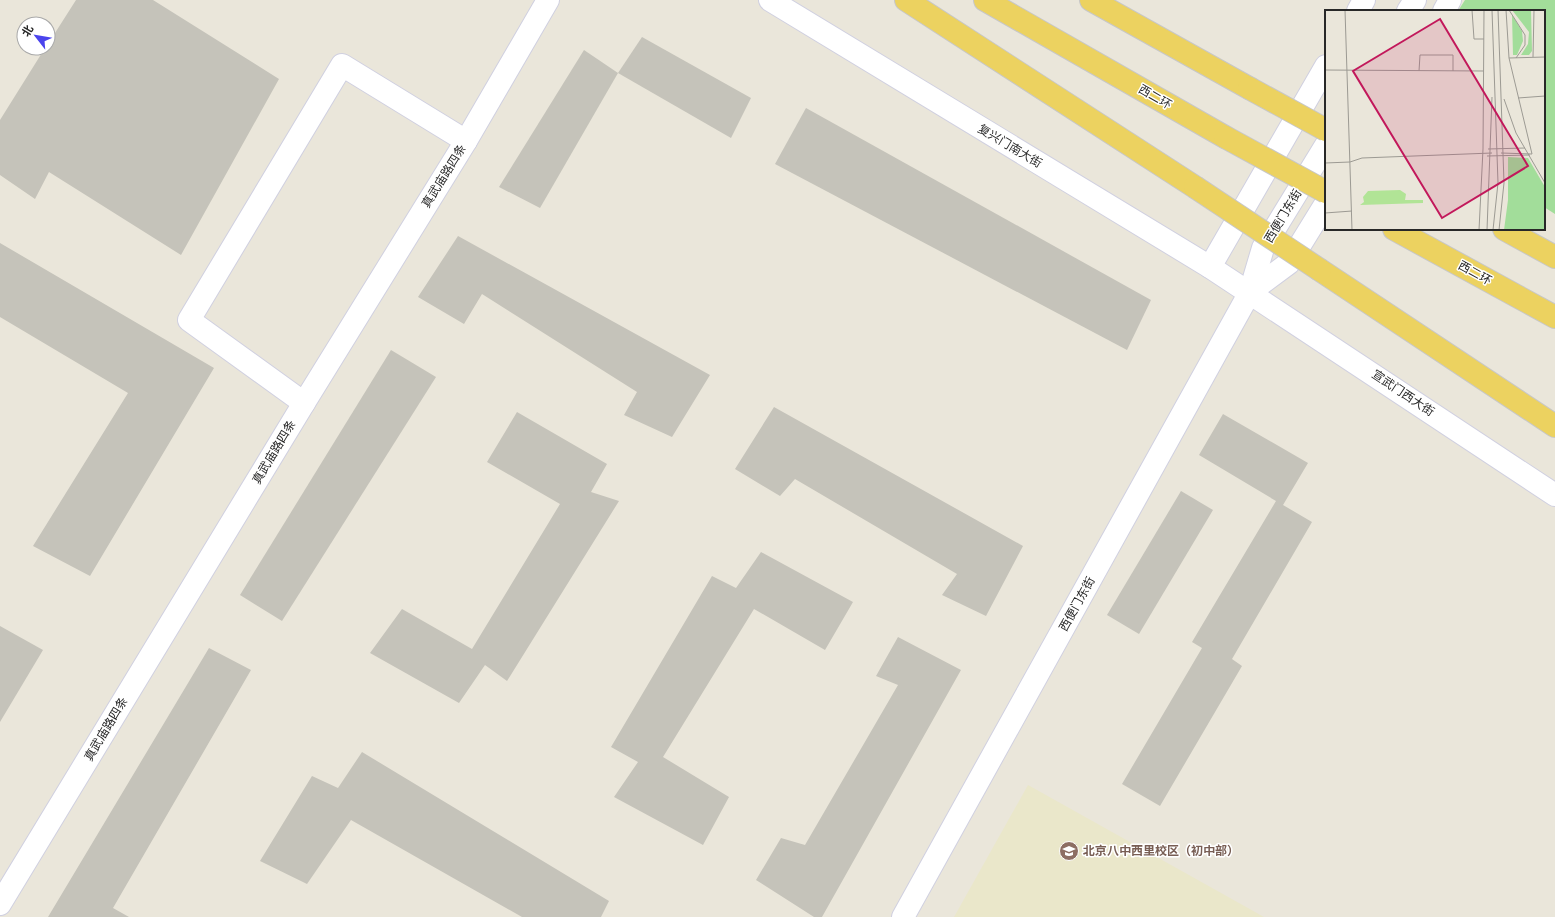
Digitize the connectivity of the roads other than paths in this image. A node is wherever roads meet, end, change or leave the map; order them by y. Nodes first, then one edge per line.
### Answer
1 (548, 0) edge
2 (770, 0) edge
3 (906, 0) edge
4 (984, 0) edge
5 (1091, 0) edge
6 (1364, 0) edge
7 (1415, 0) edge
8 (1450, 0) edge
9 (1359, 10) edge
10 (1409, 10) edge
11 (1445, 10) edge
12 (1325, 68) edge
13 (1325, 129) edge
14 (466, 141) junction
15 (1325, 147) edge
16 (1325, 191) edge
17 (1325, 205) edge
18 (1396, 230) edge
19 (1506, 230) edge
20 (1555, 257) edge
21 (1210, 266) junction
22 (1250, 292) junction
23 (1555, 318) edge
24 (304, 403) junction
25 (1555, 426) edge
26 (1555, 495) edge
27 (0, 904) edge
28 (903, 917) edge

1 - 14 street, 真武庙路四条
2 - 21 street, 复兴门南大街
3 - 25 highway, bridge
4 - 16 highway, 西二环, bridge
5 - 13 highway, bridge
6 - 9 street
7 - 10 street
8 - 11 street
12 - 21 street
14 - 24 street, 真武庙路四条
14 - 24 street
15 - 22 street, 西便门东街
17 - 22 street, 西便门东街
18 - 23 highway, 西二环
19 - 20 highway
21 - 22 street, 复兴门南大街
22 - 26 street, 宣武门西大街
22 - 28 street, 西便门东街
24 - 27 street, 真武庙路四条

